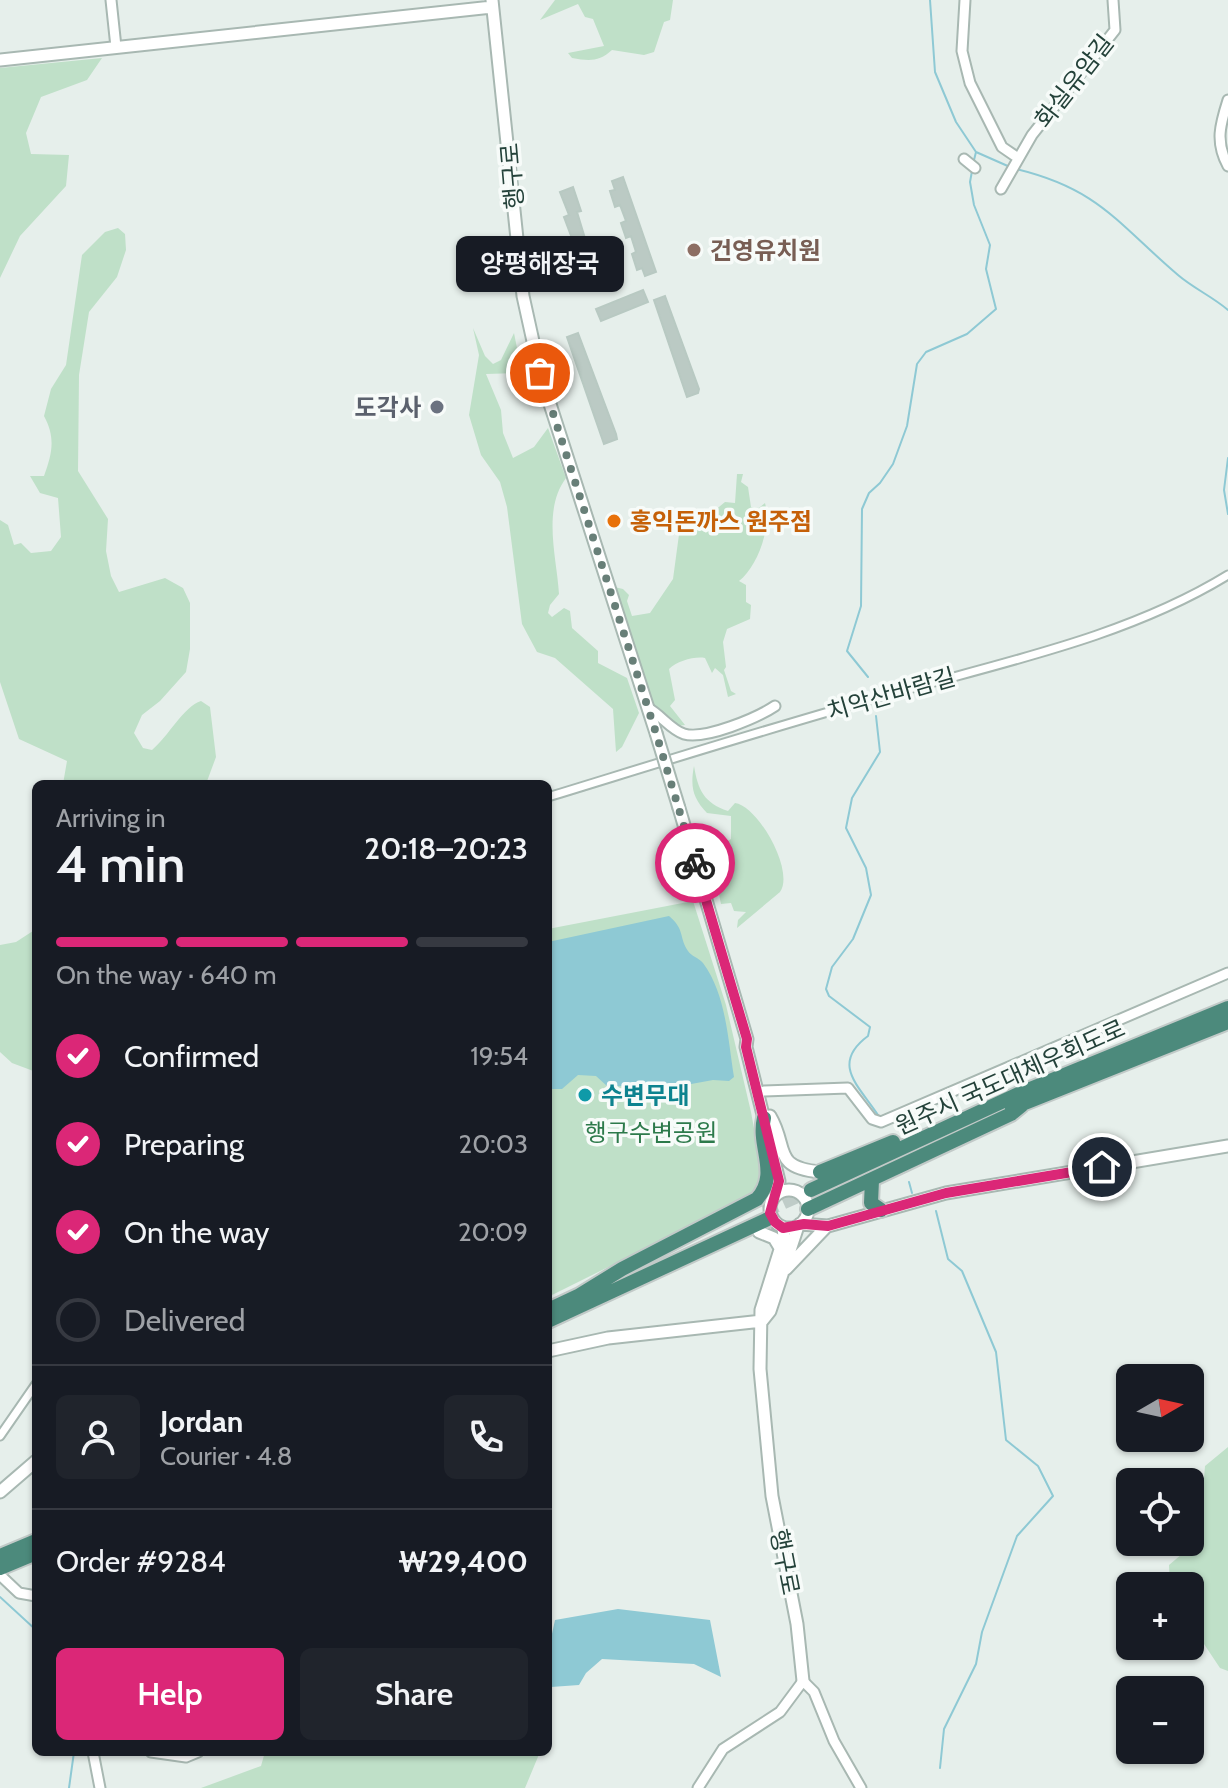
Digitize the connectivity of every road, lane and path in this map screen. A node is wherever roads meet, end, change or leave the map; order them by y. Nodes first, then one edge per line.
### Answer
1 (111, 0) edge
2 (965, 0) edge
3 (1113, 0) edge
4 (492, 4) edge
5 (116, 47) junction
6 (0, 60) edge
7 (1228, 100) edge
8 (1018, 158) junction
9 (964, 159) dead end
10 (1228, 166) edge
11 (975, 168) dead end
12 (1002, 186) dead end
13 (1228, 575) edge
14 (775, 706) dead end
15 (648, 708) junction
16 (552, 796) edge
17 (1228, 973) edge
18 (1228, 1008) edge
19 (1228, 1022) edge
20 (747, 1039) junction
21 (764, 1091) junction
22 (1024, 1097) junction
23 (767, 1117) junction
24 (1228, 1146) edge
25 (820, 1172) junction
26 (872, 1180) junction
27 (794, 1191) junction
28 (806, 1210) junction
29 (881, 1210) junction
30 (771, 1211) junction
31 (828, 1226) junction
32 (759, 1232) junction
33 (780, 1248) junction
34 (781, 1274) junction
35 (577, 1302) junction
36 (552, 1309) edge
37 (552, 1318) edge
38 (762, 1321) junction
39 (552, 1350) edge
40 (32, 1390) edge
41 (0, 1436) edge
42 (32, 1464) edge
43 (0, 1492) edge
44 (32, 1543) edge
45 (32, 1555) edge
46 (0, 1556) edge
47 (0, 1568) edge
48 (0, 1575) edge
49 (32, 1595) edge
50 (803, 1681) junction
51 (94, 1756) edge
52 (100, 1788) edge
53 (698, 1788) edge
54 (861, 1788) edge

1 - 5 street
2 - 8 street
3 - 8 street, 화실유암길
4 - 5 street
4 - 15 street, 행구로
5 - 6 street
7 - 10 street
8 - 12 street, 화실유암길
9 - 11 street
13 - 16 street, 치악산바람길
14 - 15 street
15 - 20 street, 행구로, bridge
17 - 21 street
18 - 22 highway, 원주시 국도대체우회도로
19 - 22 highway
20 - 21 street, 행구로
20 - 23 street, 행구로
21 - 23 street, 행구로
22 - 25 highway
22 - 26 highway
22 - 28 highway
23 - 25 street
23 - 27 street, 행구로
23 - 30 highway
24 - 29 street
25 - 27 street
26 - 28 highway
26 - 29 highway
27 - 28 street, 행구로
27 - 30 street
28 - 30 street
28 - 31 street
28 - 34 street
29 - 31 street
30 - 32 street
30 - 33 street
30 - 35 highway
31 - 34 street
32 - 33 street
32 - 35 highway
33 - 38 street
34 - 38 street
35 - 36 highway
35 - 37 highway
38 - 39 street
38 - 50 street, 행구로
40 - 41 street
42 - 43 street
44 - 46 highway
45 - 47 highway
48 - 49 street
50 - 53 street
50 - 54 street, 행구로
51 - 52 street

